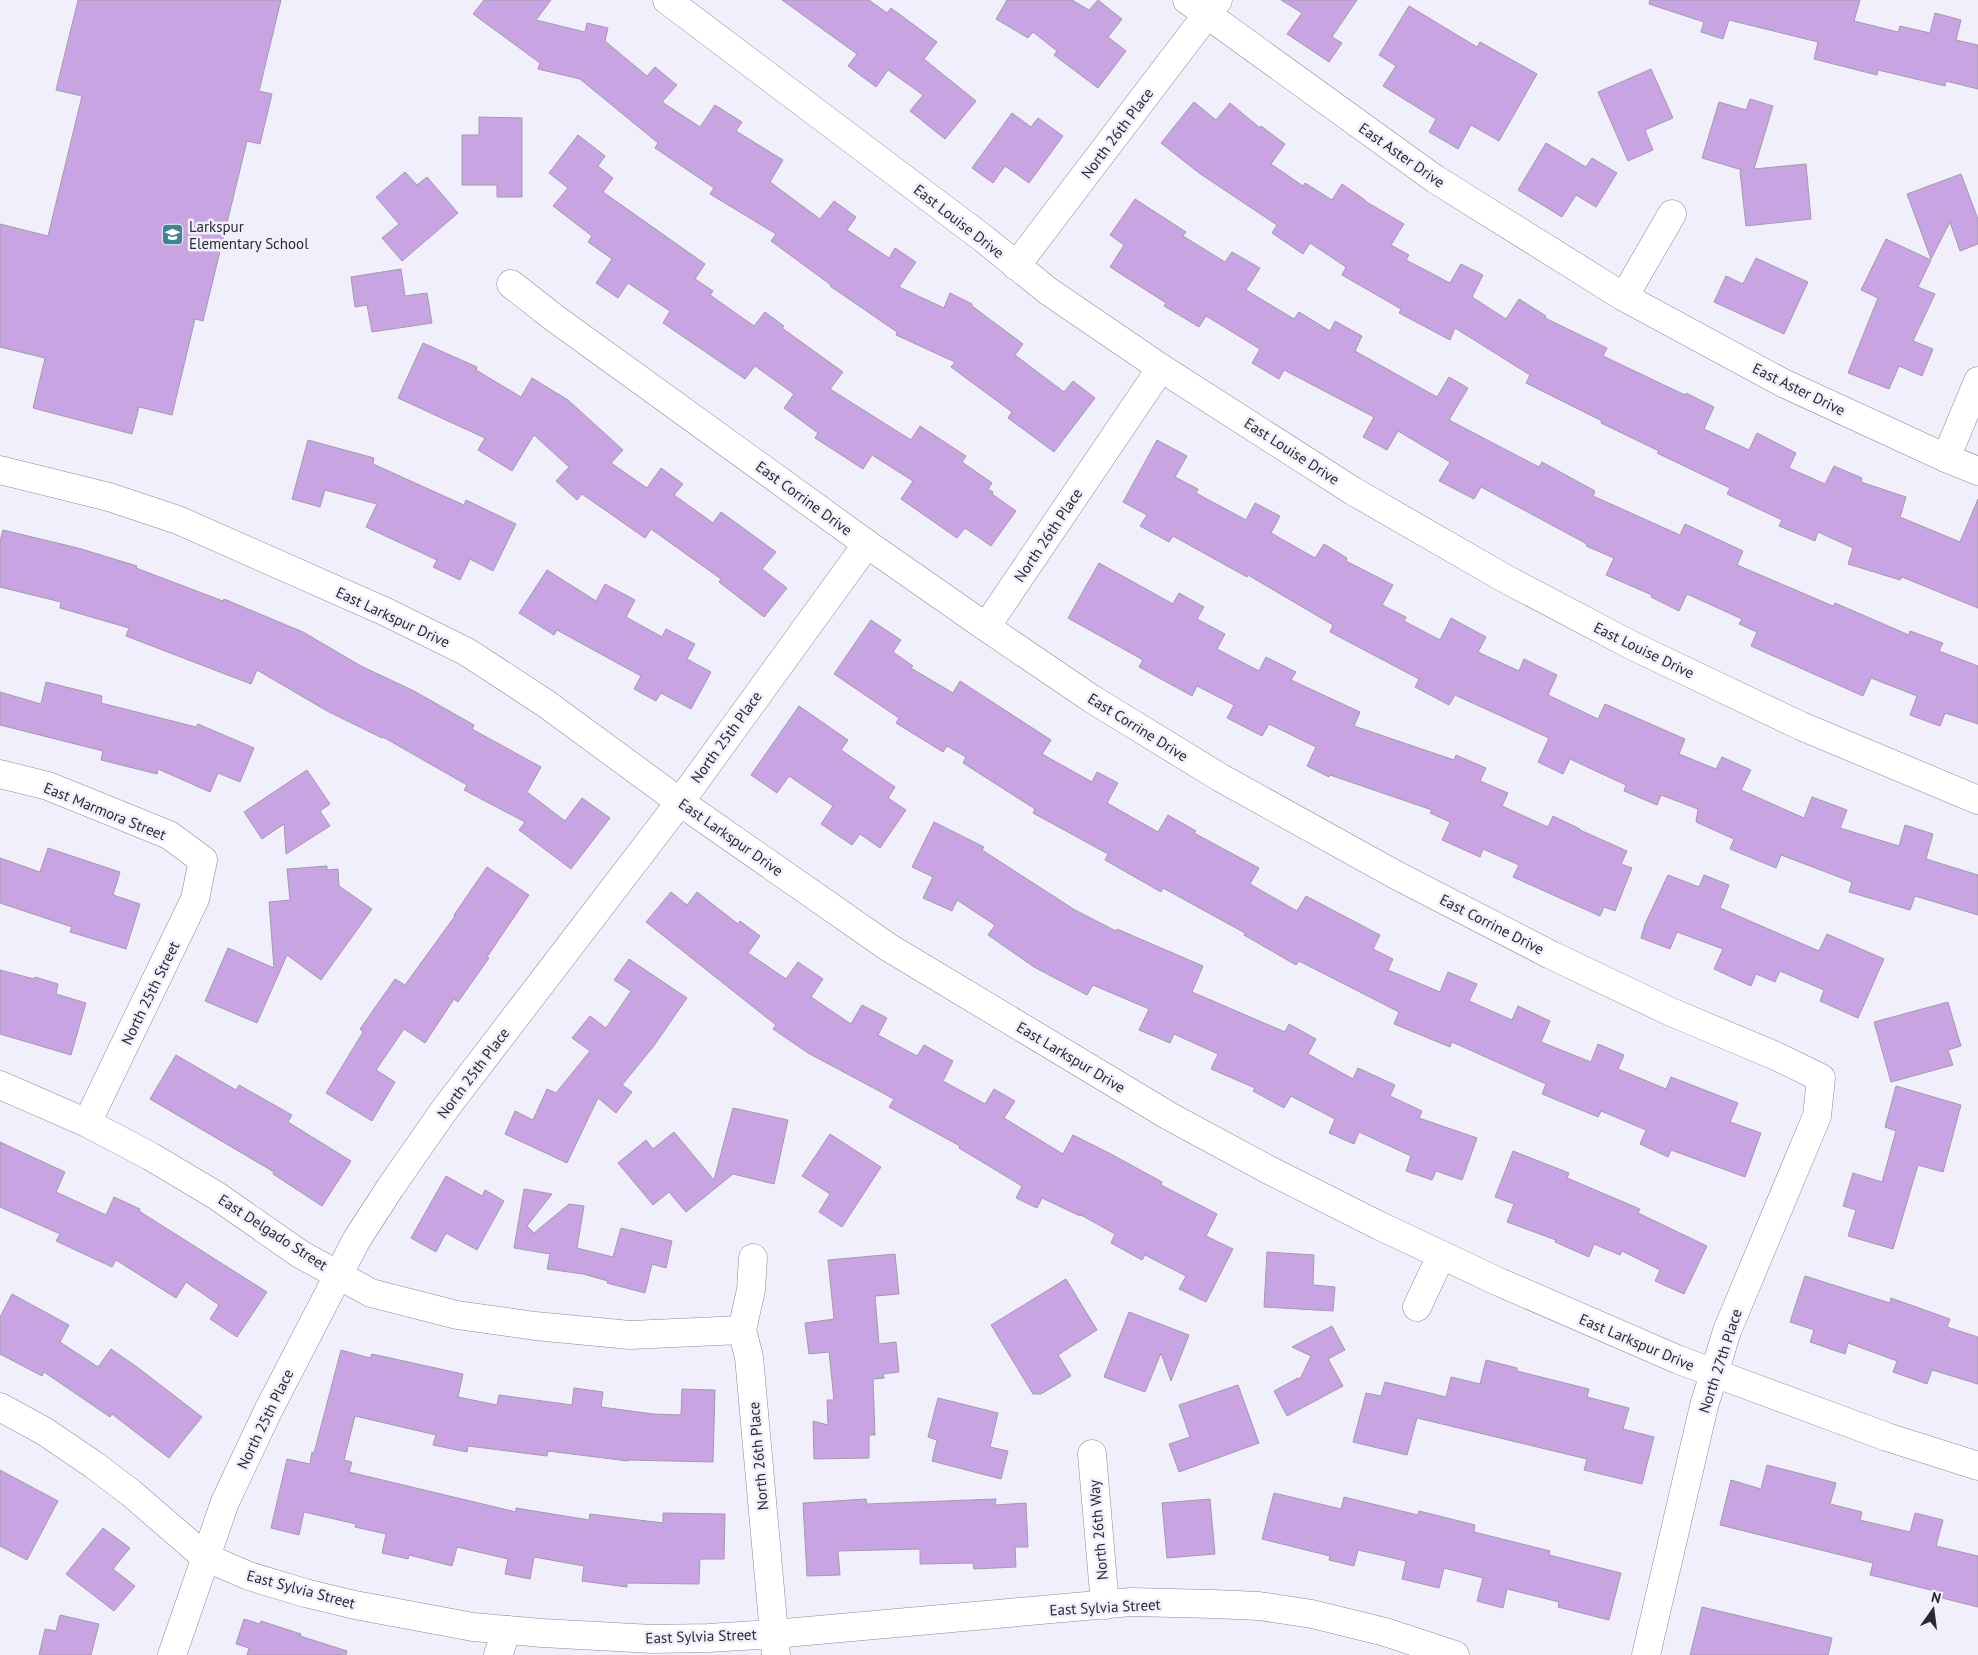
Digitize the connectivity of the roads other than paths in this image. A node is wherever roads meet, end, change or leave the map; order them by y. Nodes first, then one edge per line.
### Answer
1 (667, 0) edge
2 (1204, 5) edge
3 (1672, 214) dead end
4 (1016, 266) junction
5 (511, 284) dead end
6 (1624, 296) junction
7 (1161, 368) junction
8 (1978, 381) edge
9 (1946, 458) junction
10 (0, 470) edge
11 (1978, 471) edge
12 (867, 544) junction
13 (986, 627) junction
14 (0, 774) edge
15 (1978, 800) edge
16 (680, 802) junction
17 (203, 860) joint
18 (1821, 1078) joint
19 (0, 1085) edge
20 (87, 1124) junction
21 (1441, 1256) junction
22 (753, 1258) dead end
23 (338, 1274) junction
24 (1417, 1307) dead end
25 (742, 1330) junction
26 (1714, 1374) junction
27 (0, 1407) edge
28 (1092, 1454) dead end
29 (1978, 1466) edge
30 (205, 1557) junction
31 (1105, 1605) junction
32 (503, 1643) edge
33 (775, 1644) edge
34 (172, 1655) edge
35 (1455, 1655) edge
36 (1646, 1655) edge

1 - 4 street, East Louise Drive
2 - 4 street, North 26th Place
2 - 6 street, East Aster Drive
3 - 6 street
4 - 7 street, East Louise Drive
5 - 12 street, East Corrine Drive
6 - 9 street, East Aster Drive
7 - 13 street, North 26th Place
7 - 15 street, East Louise Drive
8 - 9 street
9 - 11 street, East Aster Drive
10 - 16 street, East Larkspur Drive
12 - 13 street, East Corrine Drive
12 - 16 street, North 25th Place
13 - 18 street, East Corrine Drive
14 - 17 street, East Marmora Street
16 - 21 street, East Larkspur Drive
16 - 23 street, North 25th Place
17 - 20 street, North 25th Street
18 - 26 street, North 27th Place
19 - 20 street, East Delgado Street
20 - 23 street, East Delgado Street
21 - 24 street
21 - 26 street, East Larkspur Drive
22 - 25 street, North 26th Place
23 - 25 street, East Delgado Street
23 - 30 street, North 25th Place
25 - 33 street, North 26th Place
26 - 29 street, East Larkspur Drive
26 - 36 street, North 27th Place
27 - 30 street, East Sylvia Street
28 - 31 street, North 26th Way
30 - 32 street, East Sylvia Street
30 - 34 street, North 25th Place
31 - 33 street, East Sylvia Street
31 - 35 street, East Sylvia Street
32 - 33 street, East Sylvia Street

